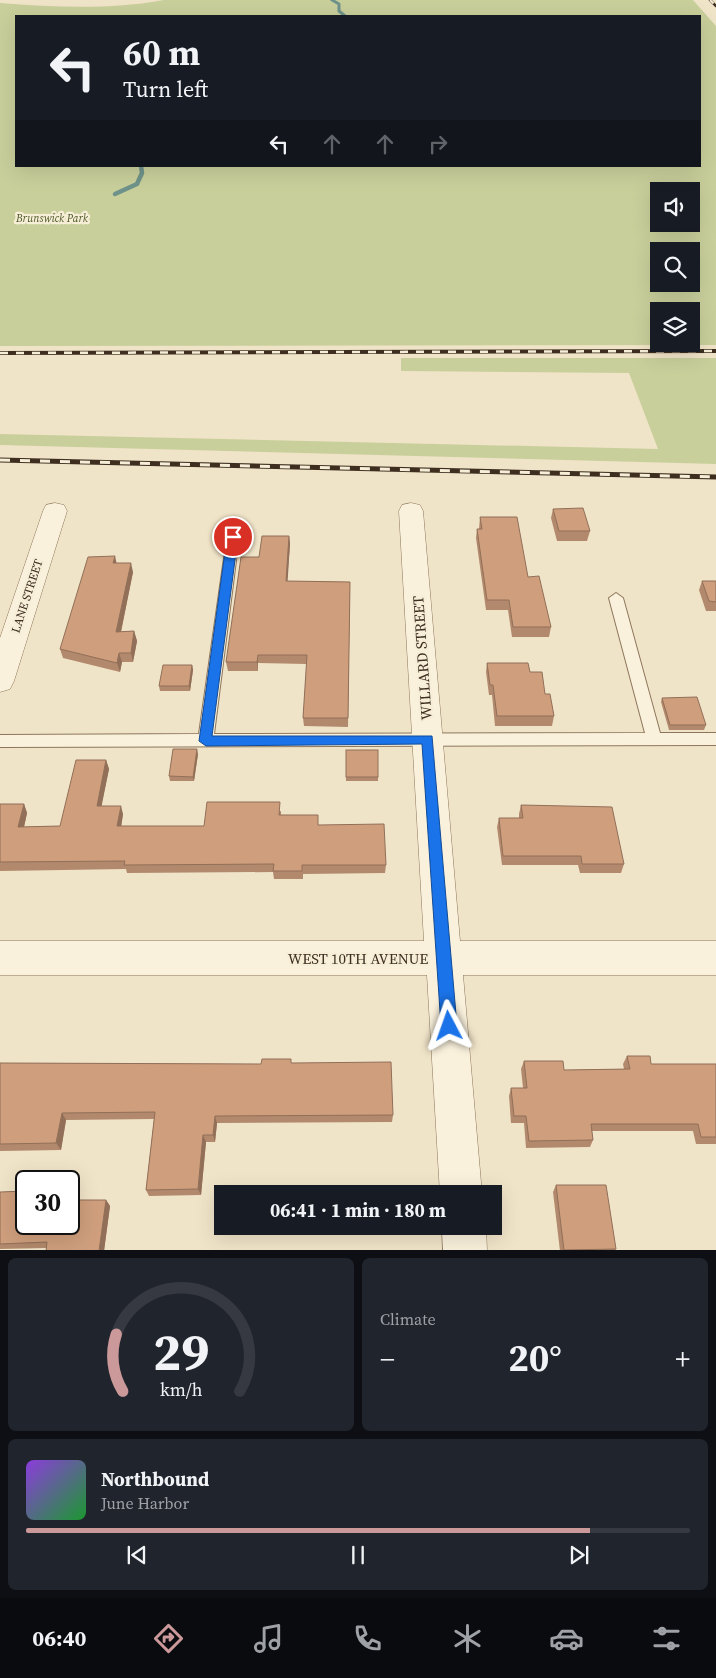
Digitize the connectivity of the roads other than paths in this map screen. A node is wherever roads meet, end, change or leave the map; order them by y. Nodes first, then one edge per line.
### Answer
1 (55, 511) dead end
2 (411, 511) dead end
3 (233, 537) dead end
4 (616, 598) dead end
5 (0, 681) edge
6 (428, 739) junction
7 (654, 739) junction
8 (716, 739) edge
9 (0, 741) edge
10 (206, 741) junction
11 (0, 958) edge
12 (444, 958) junction
13 (716, 958) edge
14 (460, 1185) edge
15 (464, 1235) edge
16 (465, 1250) edge

1 - 5 street, LANE STREET
2 - 6 street, WILLARD STREET
3 - 10 lane
4 - 7 lane
6 - 7 lane
6 - 10 lane
6 - 12 street, WILLARD STREET
7 - 8 lane
9 - 10 lane
11 - 12 street, WEST 10TH AVENUE
12 - 13 street, WEST 10TH AVENUE
12 - 14 street, WILLARD STREET
15 - 16 street

